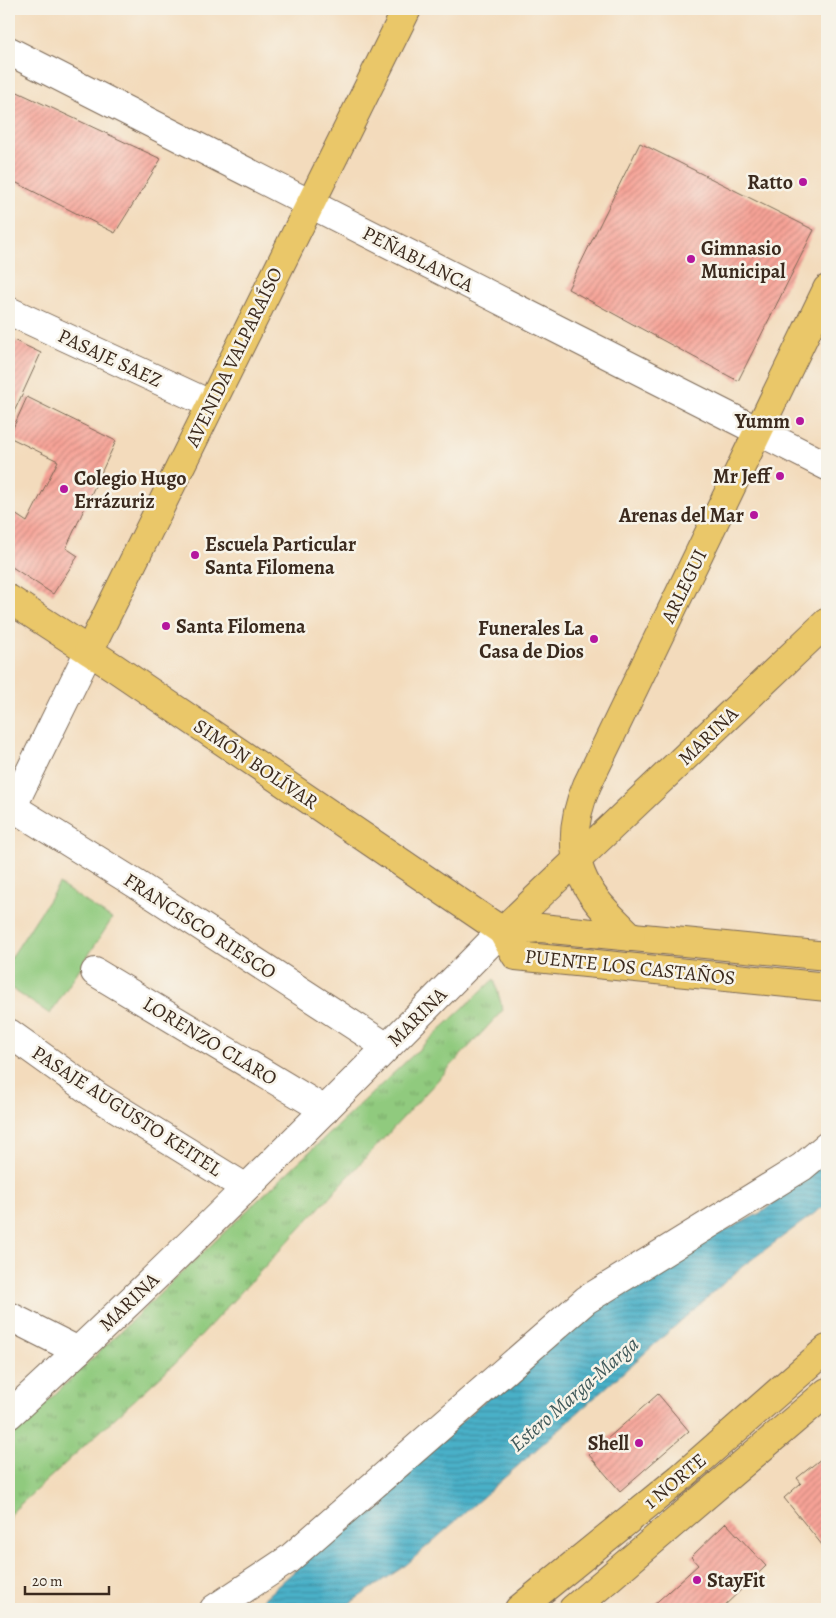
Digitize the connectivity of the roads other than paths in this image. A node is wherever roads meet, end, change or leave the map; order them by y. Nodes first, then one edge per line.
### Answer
1 (407, 9) edge
2 (9, 51) edge
3 (309, 204) junction
4 (827, 289) edge
5 (9, 311) edge
6 (210, 404) junction
7 (758, 431) junction
8 (827, 466) edge
9 (9, 599) edge
10 (827, 622) edge
11 (89, 651) junction
12 (10, 809) edge
13 (577, 860) junction
14 (502, 931) junction
15 (631, 937) junction
16 (827, 956) edge
17 (95, 972) dead end
18 (827, 987) edge
19 (9, 1034) edge
20 (387, 1047) junction
21 (324, 1110) junction
22 (827, 1146) edge
23 (246, 1188) junction
24 (9, 1316) edge
25 (827, 1350) edge
26 (78, 1352) junction
27 (827, 1392) edge
28 (9, 1415) edge
29 (214, 1609) edge
30 (519, 1609) edge
31 (574, 1609) edge

1 - 3 main road, AVENIDA VALPARAÍSO
2 - 3 street, PEÑABLANCA
3 - 6 main road, AVENIDA VALPARAÍSO
3 - 7 street, PEÑABLANCA
4 - 7 main road, ARLEGUI
5 - 6 street, PASAJE SAEZ
6 - 11 main road, AVENIDA VALPARAÍSO
7 - 8 street, PEÑABLANCA
7 - 13 main road, ARLEGUI
9 - 11 main road, SIMÓN BOLÍVAR
10 - 13 main road, MARINA
11 - 12 street, AVENIDA VALPARAÍSO
11 - 14 main road, SIMÓN BOLÍVAR
12 - 20 street, FRANCISCO RIESCO
13 - 14 main road, MARINA
13 - 15 main road, ARLEGUI
14 - 15 main road, PUENTE LOS CASTAÑOS
14 - 18 main road, PUENTE LOS CASTAÑOS
14 - 20 street, MARINA
15 - 16 main road, PUENTE LOS CASTAÑOS
17 - 21 street, LORENZO CLARO
19 - 23 street, PASAJE AUGUSTO KEITEL
20 - 21 street, MARINA
21 - 23 street, MARINA
22 - 29 street
23 - 26 street, MARINA
24 - 26 street
25 - 30 main road, 1 NORTE
26 - 28 street, MARINA
27 - 31 main road, 1 NORTE

